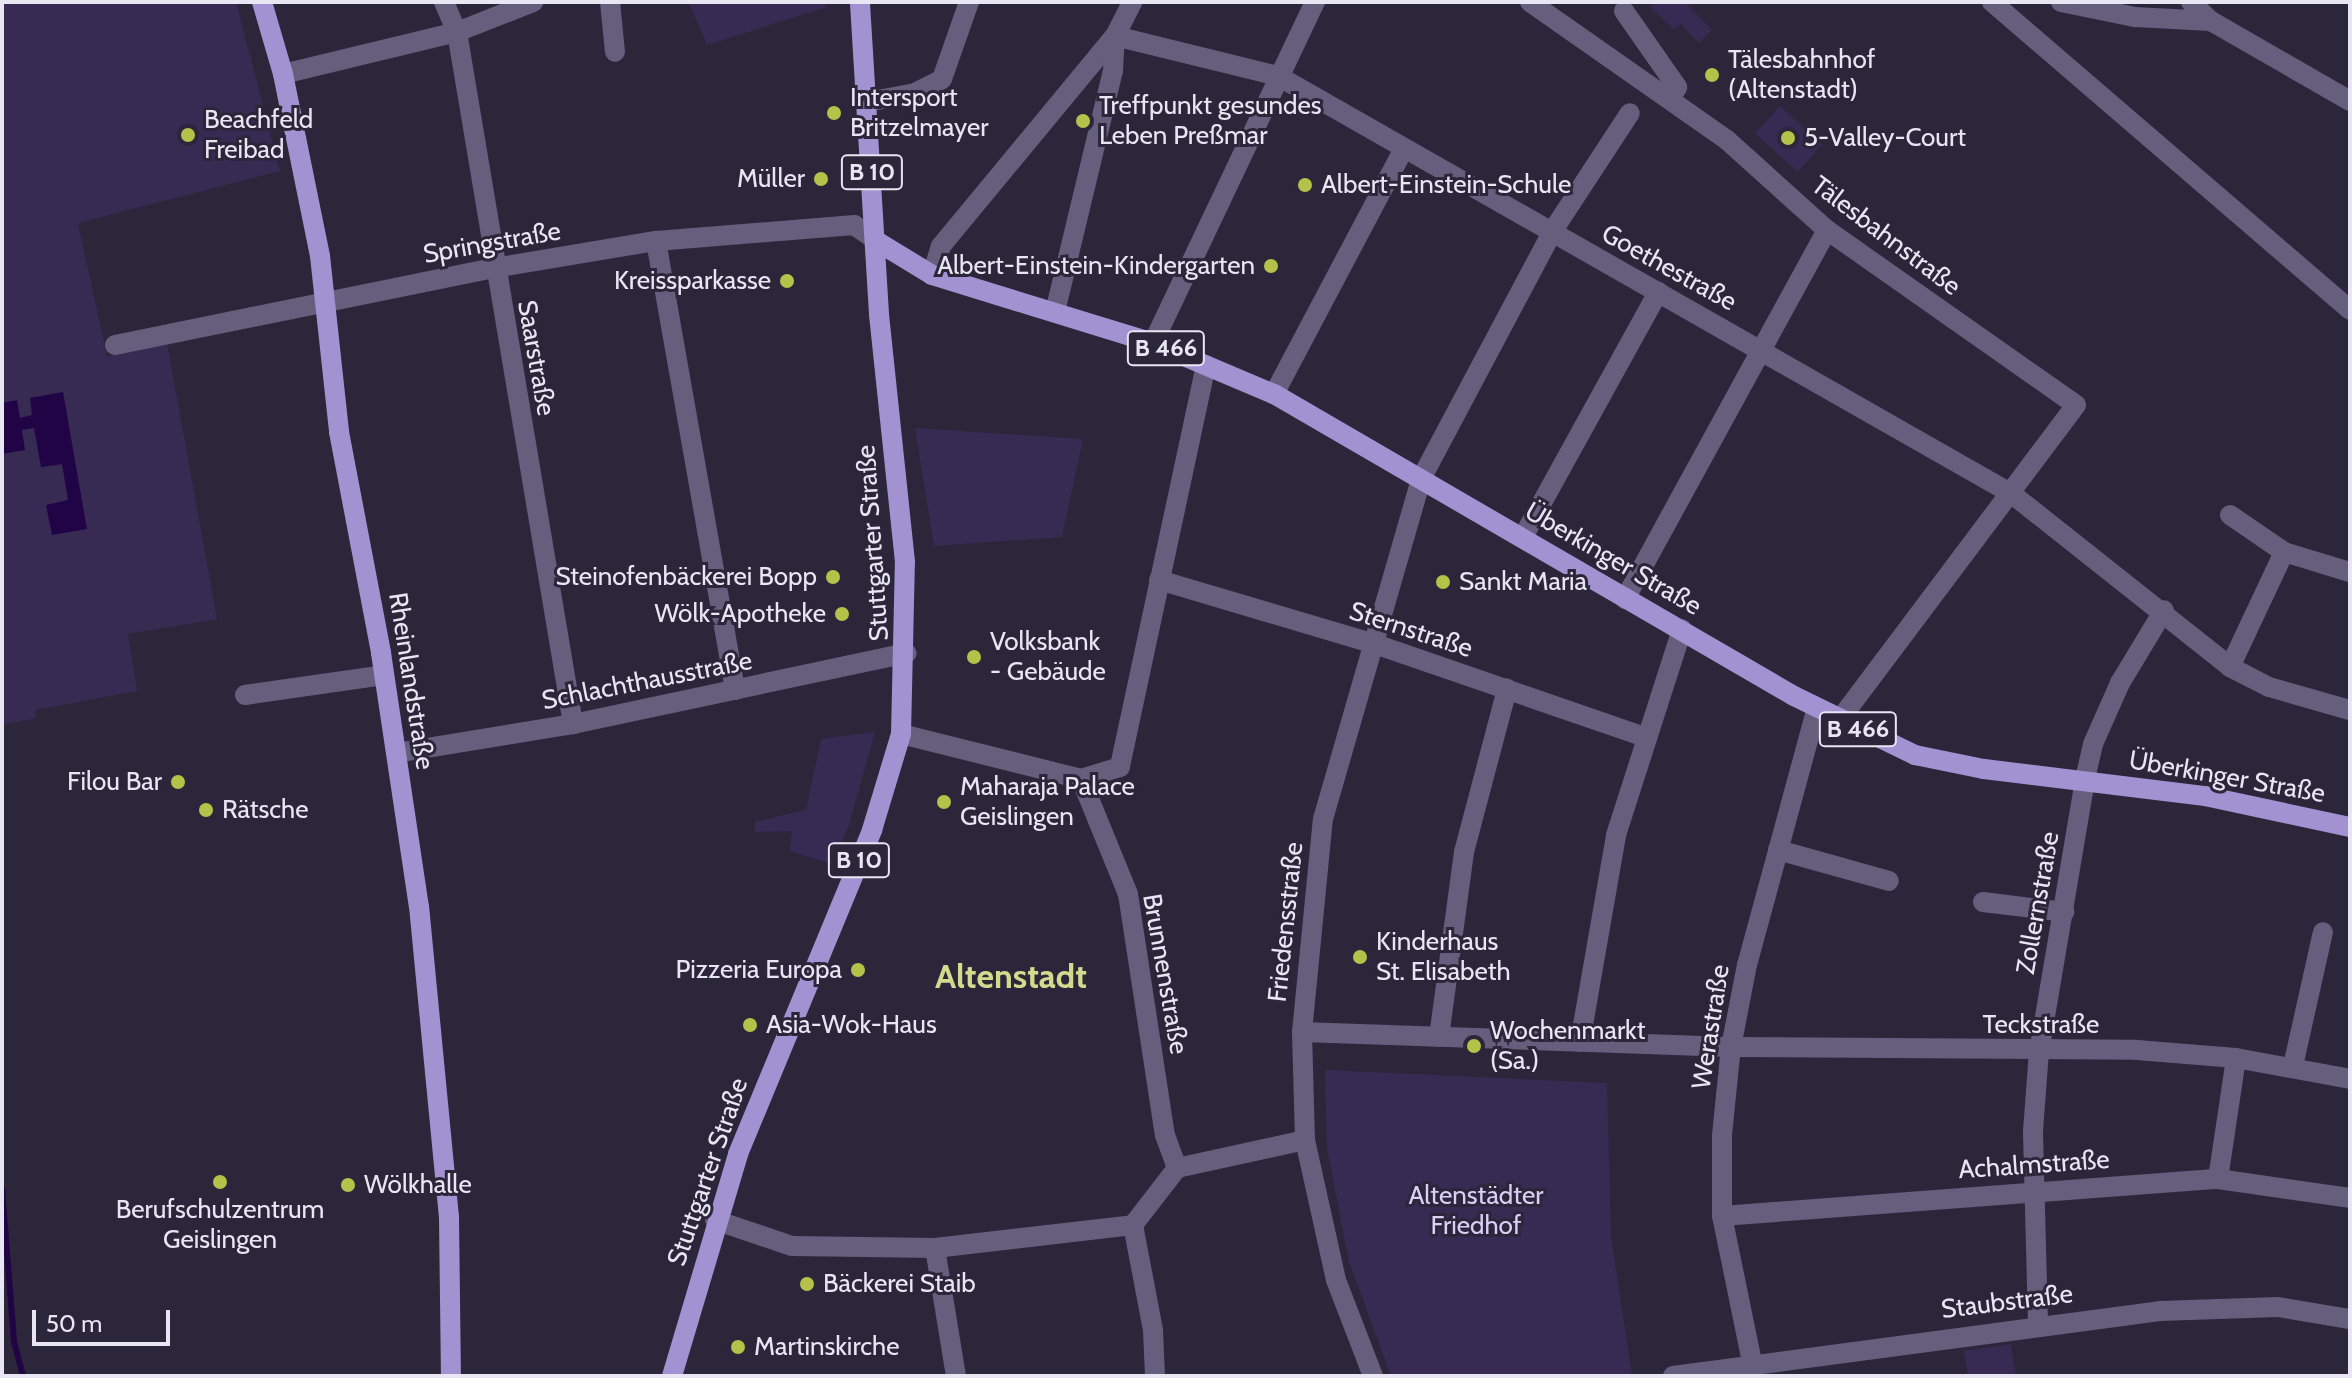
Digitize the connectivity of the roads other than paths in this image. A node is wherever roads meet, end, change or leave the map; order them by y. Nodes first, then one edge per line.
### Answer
1 (262, 2) edge
2 (444, 2) edge
3 (533, 2) edge
4 (610, 2) edge
5 (860, 2) edge
6 (969, 2) edge
7 (1132, 2) edge
8 (1315, 2) edge
9 (1530, 2) edge
10 (1992, 2) edge
11 (2061, 2) edge
12 (2191, 2) edge
13 (1624, 11) dead end
14 (2211, 21) junction
15 (457, 32) junction
16 (1115, 36) junction
17 (615, 52) dead end
18 (283, 74) junction
19 (1278, 76) junction
20 (1671, 99) junction
21 (2350, 101) edge
22 (867, 102) junction
23 (1630, 113) dead end
24 (1404, 148) junction
25 (1827, 230) junction
26 (1552, 232) junction
27 (656, 241) junction
28 (878, 242) junction
29 (494, 268) junction
30 (932, 275) junction
31 (1658, 292) junction
32 (325, 302) junction
33 (2350, 310) edge
34 (1055, 312) junction
35 (1153, 343) junction
36 (115, 345) dead end
37 (1764, 350) junction
38 (1206, 365) junction
39 (1274, 394) junction
40 (1422, 477) junction
41 (2012, 494) junction
42 (2230, 515) dead end
43 (1523, 537) junction
44 (2284, 552) junction
45 (2350, 572) edge
46 (1159, 580) junction
47 (1625, 599) junction
48 (2164, 610) junction
49 (1682, 629) junction
50 (1372, 643) junction
51 (907, 653) junction
52 (2230, 667) junction
53 (384, 675) junction
54 (1507, 689) junction
55 (735, 690) junction
56 (245, 695) dead end
57 (1817, 707) junction
58 (2350, 710) edge
59 (1840, 719) junction
60 (573, 724) junction
61 (901, 734) junction
62 (1645, 737) junction
63 (396, 753) junction
64 (1081, 779) junction
65 (2085, 779) junction
66 (2350, 827) edge
67 (1778, 850) junction
68 (1889, 881) dead end
69 (1983, 902) dead end
70 (2064, 912) junction
71 (2323, 932) dead end
72 (1302, 1032) junction
73 (1439, 1037) junction
74 (1580, 1042) junction
75 (1731, 1047) junction
76 (2039, 1052) junction
77 (2236, 1058) junction
78 (2293, 1066) junction
79 (2350, 1079) edge
80 (1305, 1140) junction
81 (1177, 1168) junction
82 (2218, 1179) junction
83 (2033, 1190) junction
84 (2350, 1198) edge
85 (1722, 1216) junction
86 (715, 1220) junction
87 (1133, 1225) junction
88 (935, 1248) junction
89 (2350, 1319) edge
90 (2038, 1323) junction
91 (1752, 1362) junction
92 (451, 1376) edge
93 (672, 1376) edge
94 (956, 1376) edge
95 (1155, 1376) edge
96 (1373, 1376) edge
97 (1673, 1376) edge

1 - 18 main road, Rheinlandstraße
2 - 15 street, Saarstraße
3 - 15 street
4 - 17 street
5 - 22 main road, Stuttgarter Straße / B 10
6 - 22 street
7 - 16 street
8 - 19 street
9 - 20 street, Tälesbahnstraße
10 - 33 street
11 - 14 street
12 - 14 street
13 - 20 street
14 - 21 street
15 - 18 street
15 - 29 street, Saarstraße
16 - 19 street, Goethestraße
16 - 30 street
16 - 34 street
18 - 32 main road, Rheinlandstraße
19 - 24 street, Goethestraße
19 - 35 street
20 - 25 street, Tälesbahnstraße
22 - 28 main road, Stuttgarter Straße / B 10
23 - 26 street, Friedensstraße
24 - 26 street, Goethestraße
24 - 39 street
25 - 37 street
25 - 41 street, Tälesbahnstraße
26 - 31 street, Goethestraße
26 - 40 street, Friedensstraße
27 - 28 street, Springstraße
27 - 29 street, Springstraße
27 - 55 street
28 - 30 main road, Überkinger Straße / B 466
28 - 51 main road, Stuttgarter Straße / B 10
29 - 32 street, Springstraße
29 - 60 street, Saarstraße
30 - 34 main road, Überkinger Straße / B 466
31 - 37 street, Goethestraße
31 - 43 street
32 - 36 street, Springstraße
32 - 53 main road, Rheinlandstraße
34 - 35 main road, Überkinger Straße / B 466
35 - 38 main road, Überkinger Straße / B 466
37 - 41 street, Goethestraße
37 - 47 street
38 - 39 main road, Überkinger Straße / B 466
38 - 46 street
39 - 40 main road, Überkinger Straße / B 466
40 - 43 main road, Überkinger Straße / B 466
40 - 50 street, Friedensstraße
41 - 48 street, Goethestraße
41 - 59 street
42 - 44 street
43 - 47 main road, Überkinger Straße / B 466
44 - 45 street
44 - 52 street
46 - 50 street, Sternstraße
46 - 64 street
47 - 49 main road, Überkinger Straße / B 466
48 - 52 street, Goethestraße
48 - 65 street, Zollernstraße
49 - 57 main road, Überkinger Straße / B 466
49 - 62 street
50 - 54 street, Sternstraße
50 - 72 street, Friedensstraße
51 - 55 street, Schlachthausstraße
51 - 61 main road, Stuttgarter Straße / B 10
52 - 58 street, Goethestraße
53 - 56 street
53 - 63 main road, Rheinlandstraße
54 - 62 street, Sternstraße
54 - 73 street
55 - 60 street, Schlachthausstraße
57 - 59 main road, Überkinger Straße / B 466
57 - 67 street, Werastraße
59 - 65 main road, Überkinger Straße / B 466
60 - 63 street, Schlachthausstraße
61 - 64 street
61 - 86 main road, Stuttgarter Straße / B 10
62 - 74 street
63 - 92 main road, Rheinlandstraße
64 - 81 street, Brunnenstraße
65 - 66 main road, Überkinger Straße / B 466
65 - 70 street, Zollernstraße
67 - 68 street
67 - 75 street, Werastraße
69 - 70 street
70 - 76 street, Zollernstraße
71 - 78 street
72 - 73 street, Teckstraße
72 - 80 street, Friedensstraße
73 - 74 street, Teckstraße
74 - 75 street, Teckstraße
75 - 76 street, Teckstraße
75 - 85 street, Werastraße
76 - 77 street, Teckstraße
76 - 83 street, Zollernstraße
77 - 78 street, Teckstraße
77 - 82 street
78 - 79 street, Teckstraße
80 - 81 street
80 - 96 street, Friedensstraße
81 - 87 street
82 - 83 street, Achalmstraße
82 - 84 street, Achalmstraße
83 - 85 street, Achalmstraße
83 - 90 street, Zollernstraße
85 - 91 street, Werastraße
86 - 88 street
86 - 93 main road, Stuttgarter Straße / B 10
87 - 88 street
87 - 95 street
88 - 94 street
89 - 90 street, Staubstraße
90 - 91 street, Staubstraße
91 - 97 street, Staubstraße

